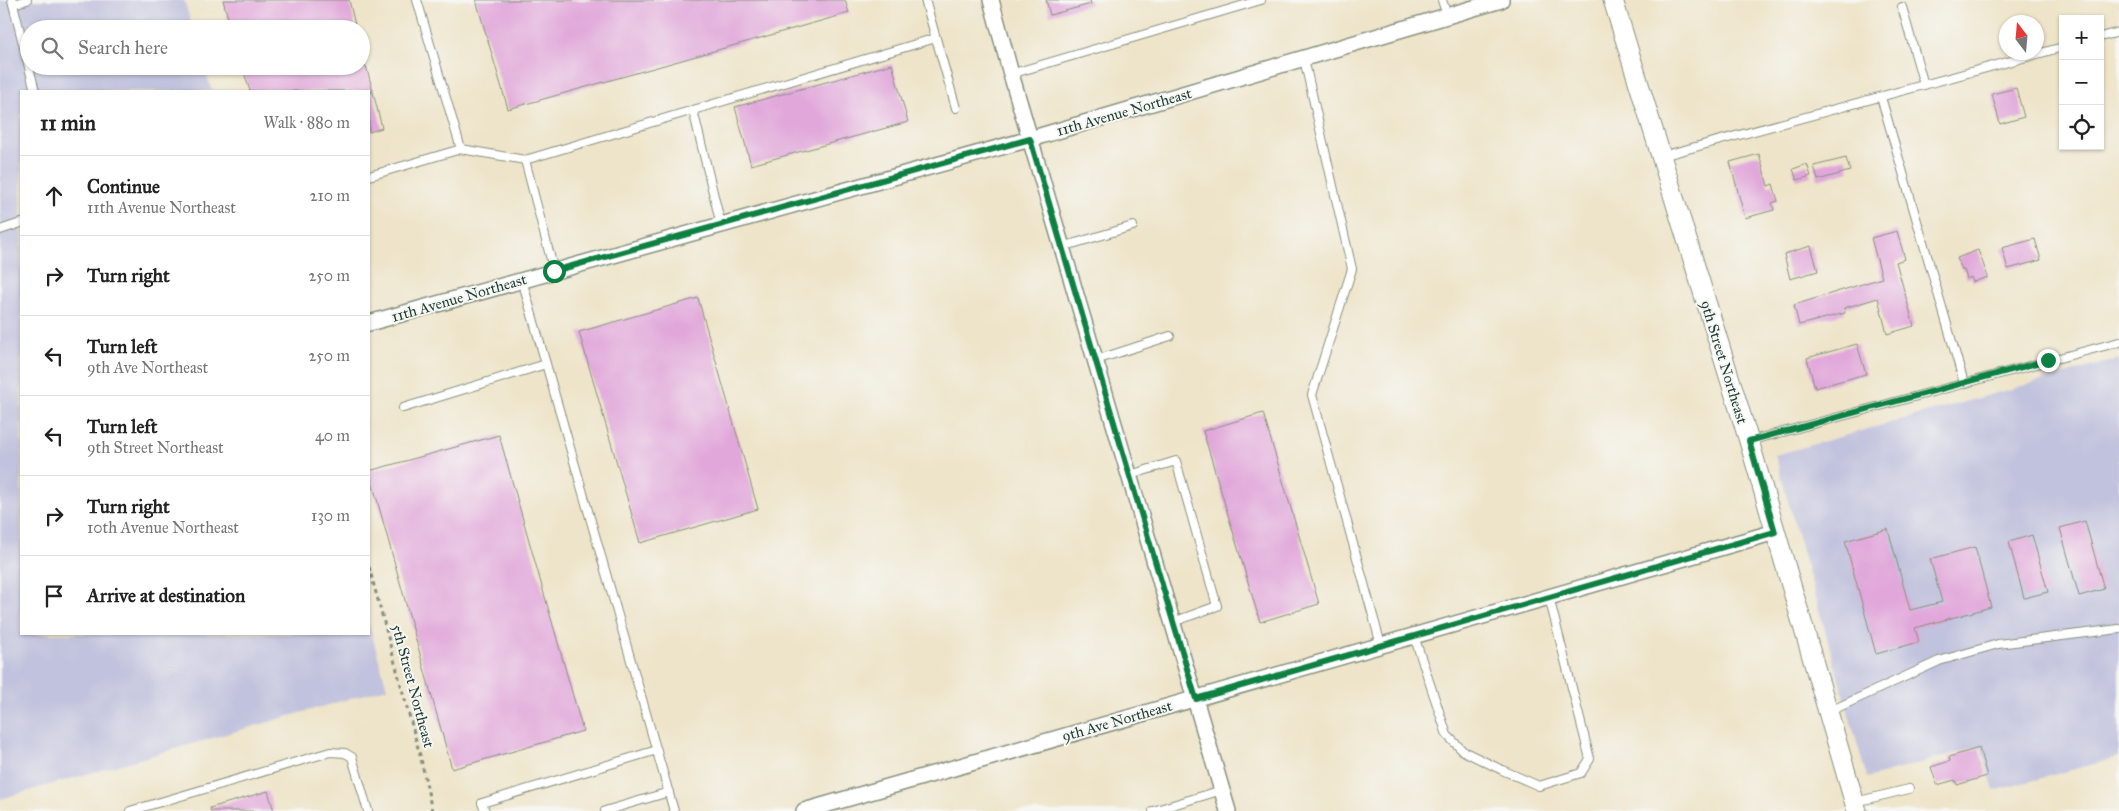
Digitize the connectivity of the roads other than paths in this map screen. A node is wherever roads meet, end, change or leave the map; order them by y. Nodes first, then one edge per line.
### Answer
1 (27, 0) edge
2 (417, 0) edge
3 (925, 0) edge
4 (991, 0) edge
5 (1261, 0) edge
6 (1442, 0) edge
7 (1502, 0) edge
8 (1613, 0) edge
9 (13, 2) edge
10 (1902, 7) dead end
11 (1448, 16) junction
12 (20, 30) edge
13 (2119, 32) edge
14 (2104, 36) edge
15 (936, 38) junction
16 (2059, 48) edge
17 (1304, 59) junction
18 (1011, 74) junction
19 (31, 75) edge
20 (1924, 85) junction
21 (35, 90) edge
22 (1881, 97) junction
23 (956, 108) dead end
24 (693, 110) junction
25 (1030, 139) junction
26 (461, 149) junction
27 (1662, 156) junction
28 (525, 160) junction
29 (370, 176) edge
30 (20, 223) edge
31 (721, 225) junction
32 (1133, 226) dead end
33 (0, 230) edge
34 (1062, 247) junction
35 (554, 271) junction
36 (522, 280) junction
37 (370, 323) edge
38 (1170, 336) dead end
39 (2119, 342) edge
40 (1096, 360) junction
41 (546, 364) junction
42 (1964, 383) junction
43 (403, 408) dead end
44 (1749, 441) junction
45 (1130, 475) junction
46 (1775, 532) junction
47 (1549, 597) junction
48 (1173, 622) junction
49 (2119, 629) edge
50 (1414, 636) junction
51 (1381, 645) junction
52 (1196, 699) junction
53 (1828, 712) junction
54 (657, 750) junction
55 (1909, 789) dead end
56 (1222, 790) junction
57 (669, 792) junction
58 (1855, 806) edge
59 (130, 811) edge
60 (368, 811) edge
61 (485, 811) edge
62 (605, 811) edge
63 (674, 811) edge
64 (804, 811) edge
65 (1153, 811) edge
66 (1228, 811) edge

1 - 9 lane
2 - 26 lane
3 - 15 lane
4 - 18 street
5 - 18 lane
6 - 11 lane
7 - 11 street, 11th Avenue Northeast
8 - 27 street, 9th Street Northeast
9 - 12 lane
10 - 20 lane
11 - 17 street, 11th Avenue Northeast
13 - 14 lane
15 - 23 lane
15 - 24 lane
16 - 20 lane
17 - 25 street, 11th Avenue Northeast
17 - 51 lane
18 - 25 street
19 - 21 lane
20 - 22 lane
22 - 27 lane
22 - 42 lane
24 - 28 lane
24 - 31 lane
25 - 31 street, 11th Avenue Northeast
25 - 34 street
26 - 28 lane
26 - 29 lane
27 - 44 street, 9th Street Northeast
28 - 35 lane
30 - 33 lane
31 - 35 street, 11th Avenue Northeast
32 - 34 lane
34 - 40 street
35 - 36 street, 11th Avenue Northeast
36 - 37 street, 11th Avenue Northeast
36 - 41 lane
38 - 40 lane
39 - 42 lane
40 - 45 street
41 - 43 lane
41 - 54 lane
42 - 44 lane
44 - 46 street, 9th Street Northeast
45 - 48 street
45 - 48 lane
46 - 47 street, 9th Ave Northeast
46 - 53 street, 9th Street Northeast
47 - 50 street, 9th Ave Northeast
47 - 50 lane
48 - 52 street
49 - 53 lane
50 - 51 street, 9th Ave Northeast
51 - 52 street, 9th Ave Northeast
52 - 56 street
52 - 64 street, 9th Ave Northeast
53 - 58 street, 9th Street Northeast
54 - 57 lane
54 - 61 lane
55 - 58 lane
56 - 65 lane
56 - 66 street
57 - 62 lane
57 - 63 lane
59 - 60 lane

